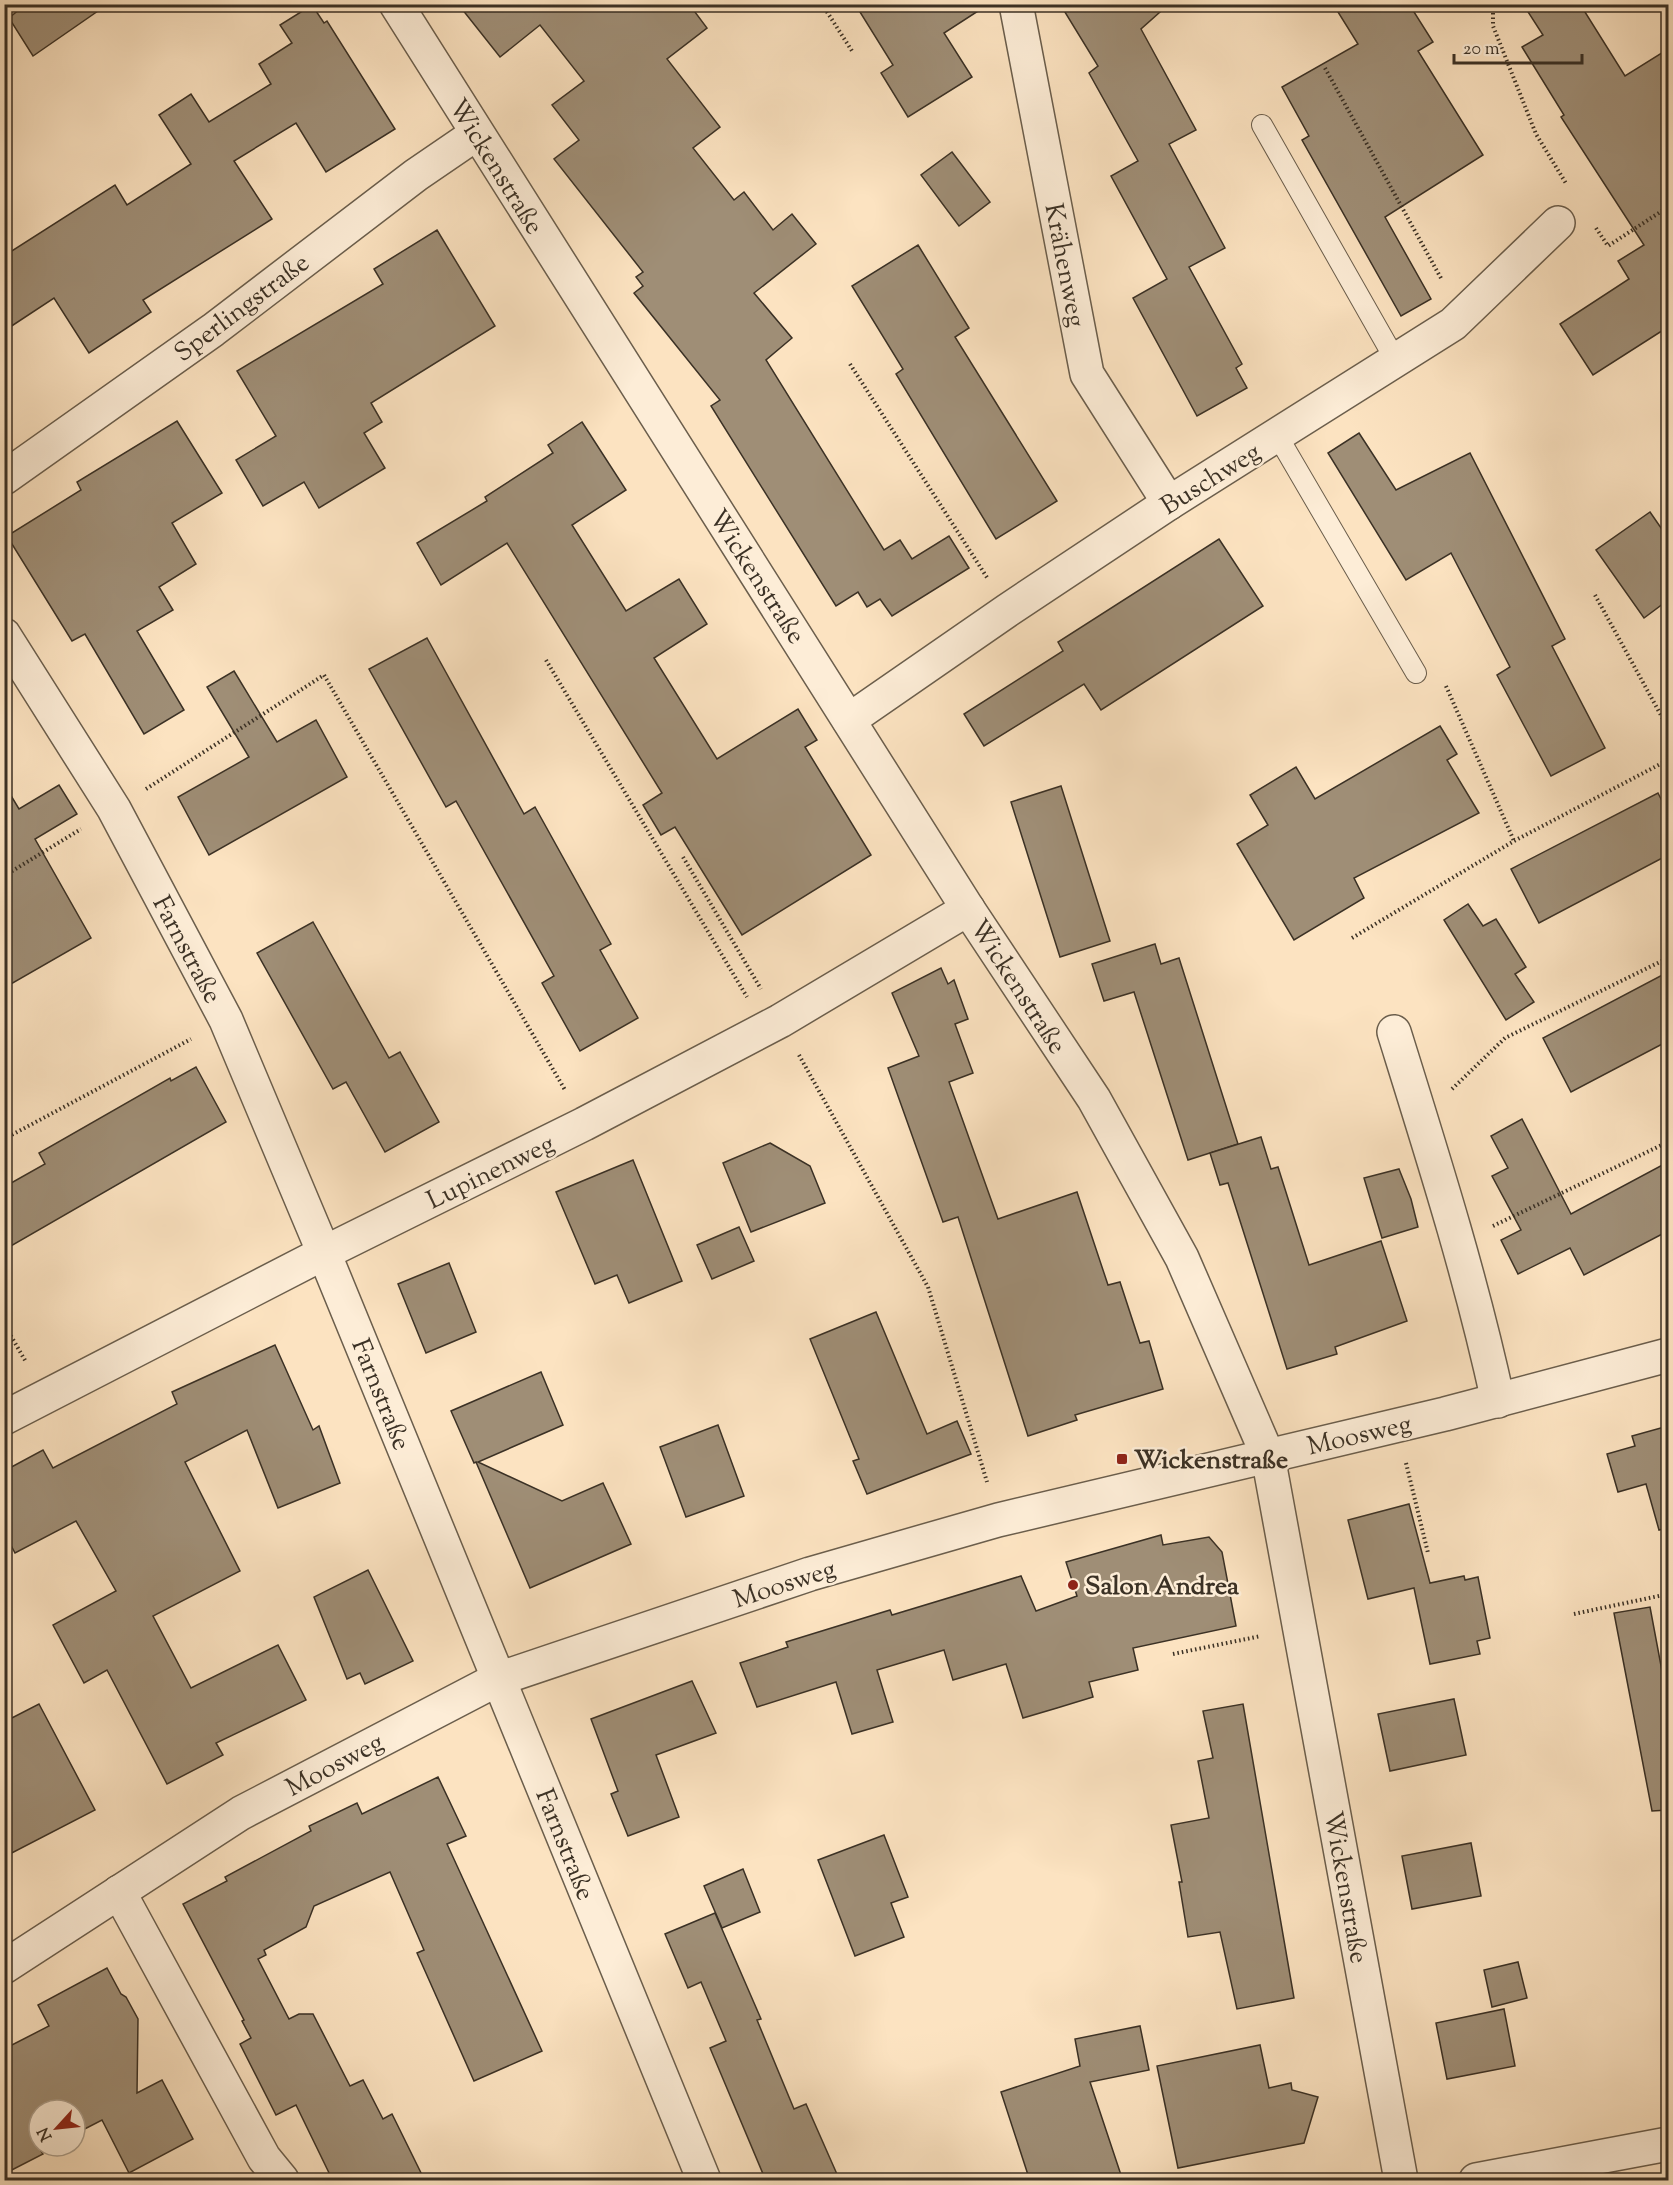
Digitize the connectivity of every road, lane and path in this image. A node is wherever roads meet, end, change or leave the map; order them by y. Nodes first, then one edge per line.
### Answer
1 (396, 4) edge
2 (822, 4) edge
3 (1016, 4) edge
4 (1493, 4) edge
5 (852, 51) dead end
6 (1325, 68) dead end
7 (1262, 125) dead end
8 (476, 134) junction
9 (1573, 195) dead end
10 (1668, 207) edge
11 (1591, 220) dead end
12 (1558, 223) dead end
13 (1461, 316) junction
14 (1396, 360) junction
15 (850, 364) dead end
16 (1277, 435) junction
17 (4, 478) edge
18 (1169, 503) junction
19 (1595, 595) dead end
20 (1008, 610) junction
21 (4, 635) edge
22 (546, 660) dead end
23 (1416, 673) joint
24 (849, 720) junction
25 (1668, 728) edge
26 (1668, 760) edge
27 (114, 809) junction
28 (1514, 841) junction
29 (683, 857) dead end
30 (4, 876) edge
31 (968, 909) junction
32 (1352, 938) dead end
33 (1668, 958) edge
34 (226, 1020) junction
35 (773, 1025) junction
36 (1394, 1032) dead end
37 (1420, 1118) junction
38 (584, 1124) junction
39 (4, 1139) edge
40 (1668, 1142) edge
41 (1457, 1244) junction
42 (324, 1253) junction
43 (1668, 1354) edge
44 (1498, 1401) junction
45 (4, 1418) edge
46 (1398, 1425) junction
47 (1268, 1456) junction
48 (998, 1520) junction
49 (1428, 1553) dead end
50 (1668, 1594) edge
51 (1574, 1614) dead end
52 (1299, 1628) junction
53 (1173, 1654) dead end
54 (498, 1679) junction
55 (119, 1892) junction
56 (4, 1966) edge
57 (1668, 2144) edge
58 (282, 2181) edge
59 (704, 2181) edge
60 (1401, 2181) edge
61 (1476, 2181) edge

1 - 8 street, Wickenstraße
2 - 5 path
3 - 18 street, Krähenweg
4 - 9 path
6 - 13 path
7 - 14 lane
8 - 17 street, Sperlingstraße
8 - 24 street, Wickenstraße
10 - 11 path
12 - 13 street, Buschweg
13 - 14 street, Buschweg
14 - 16 street, Buschweg
15 - 20 path
16 - 18 street, Buschweg
16 - 23 lane
18 - 20 street, Buschweg
19 - 25 path
20 - 24 street, Buschweg
21 - 27 street, Farnstraße
22 - 35 path
23 - 28 path
24 - 31 street, Wickenstraße
26 - 28 path
27 - 30 path
27 - 34 street, Farnstraße
27 - 38 path
28 - 32 path
29 - 35 path
31 - 35 street, Lupinenweg
31 - 47 street, Wickenstraße
33 - 37 path
34 - 39 path
34 - 42 street, Farnstraße
35 - 38 street, Lupinenweg
35 - 48 path
36 - 37 street
37 - 41 street
38 - 42 street, Lupinenweg
40 - 41 path
41 - 44 street
42 - 45 street, Lupinenweg
42 - 54 street, Farnstraße
43 - 44 street, Moosweg
44 - 46 street, Moosweg
46 - 47 street, Moosweg
46 - 49 path
47 - 48 street, Moosweg
47 - 52 street, Wickenstraße
48 - 54 street, Moosweg
50 - 51 path
52 - 53 path
52 - 60 street, Wickenstraße
54 - 55 street, Moosweg
54 - 59 street, Farnstraße
55 - 56 street, Moosweg
55 - 58 street
57 - 61 street

